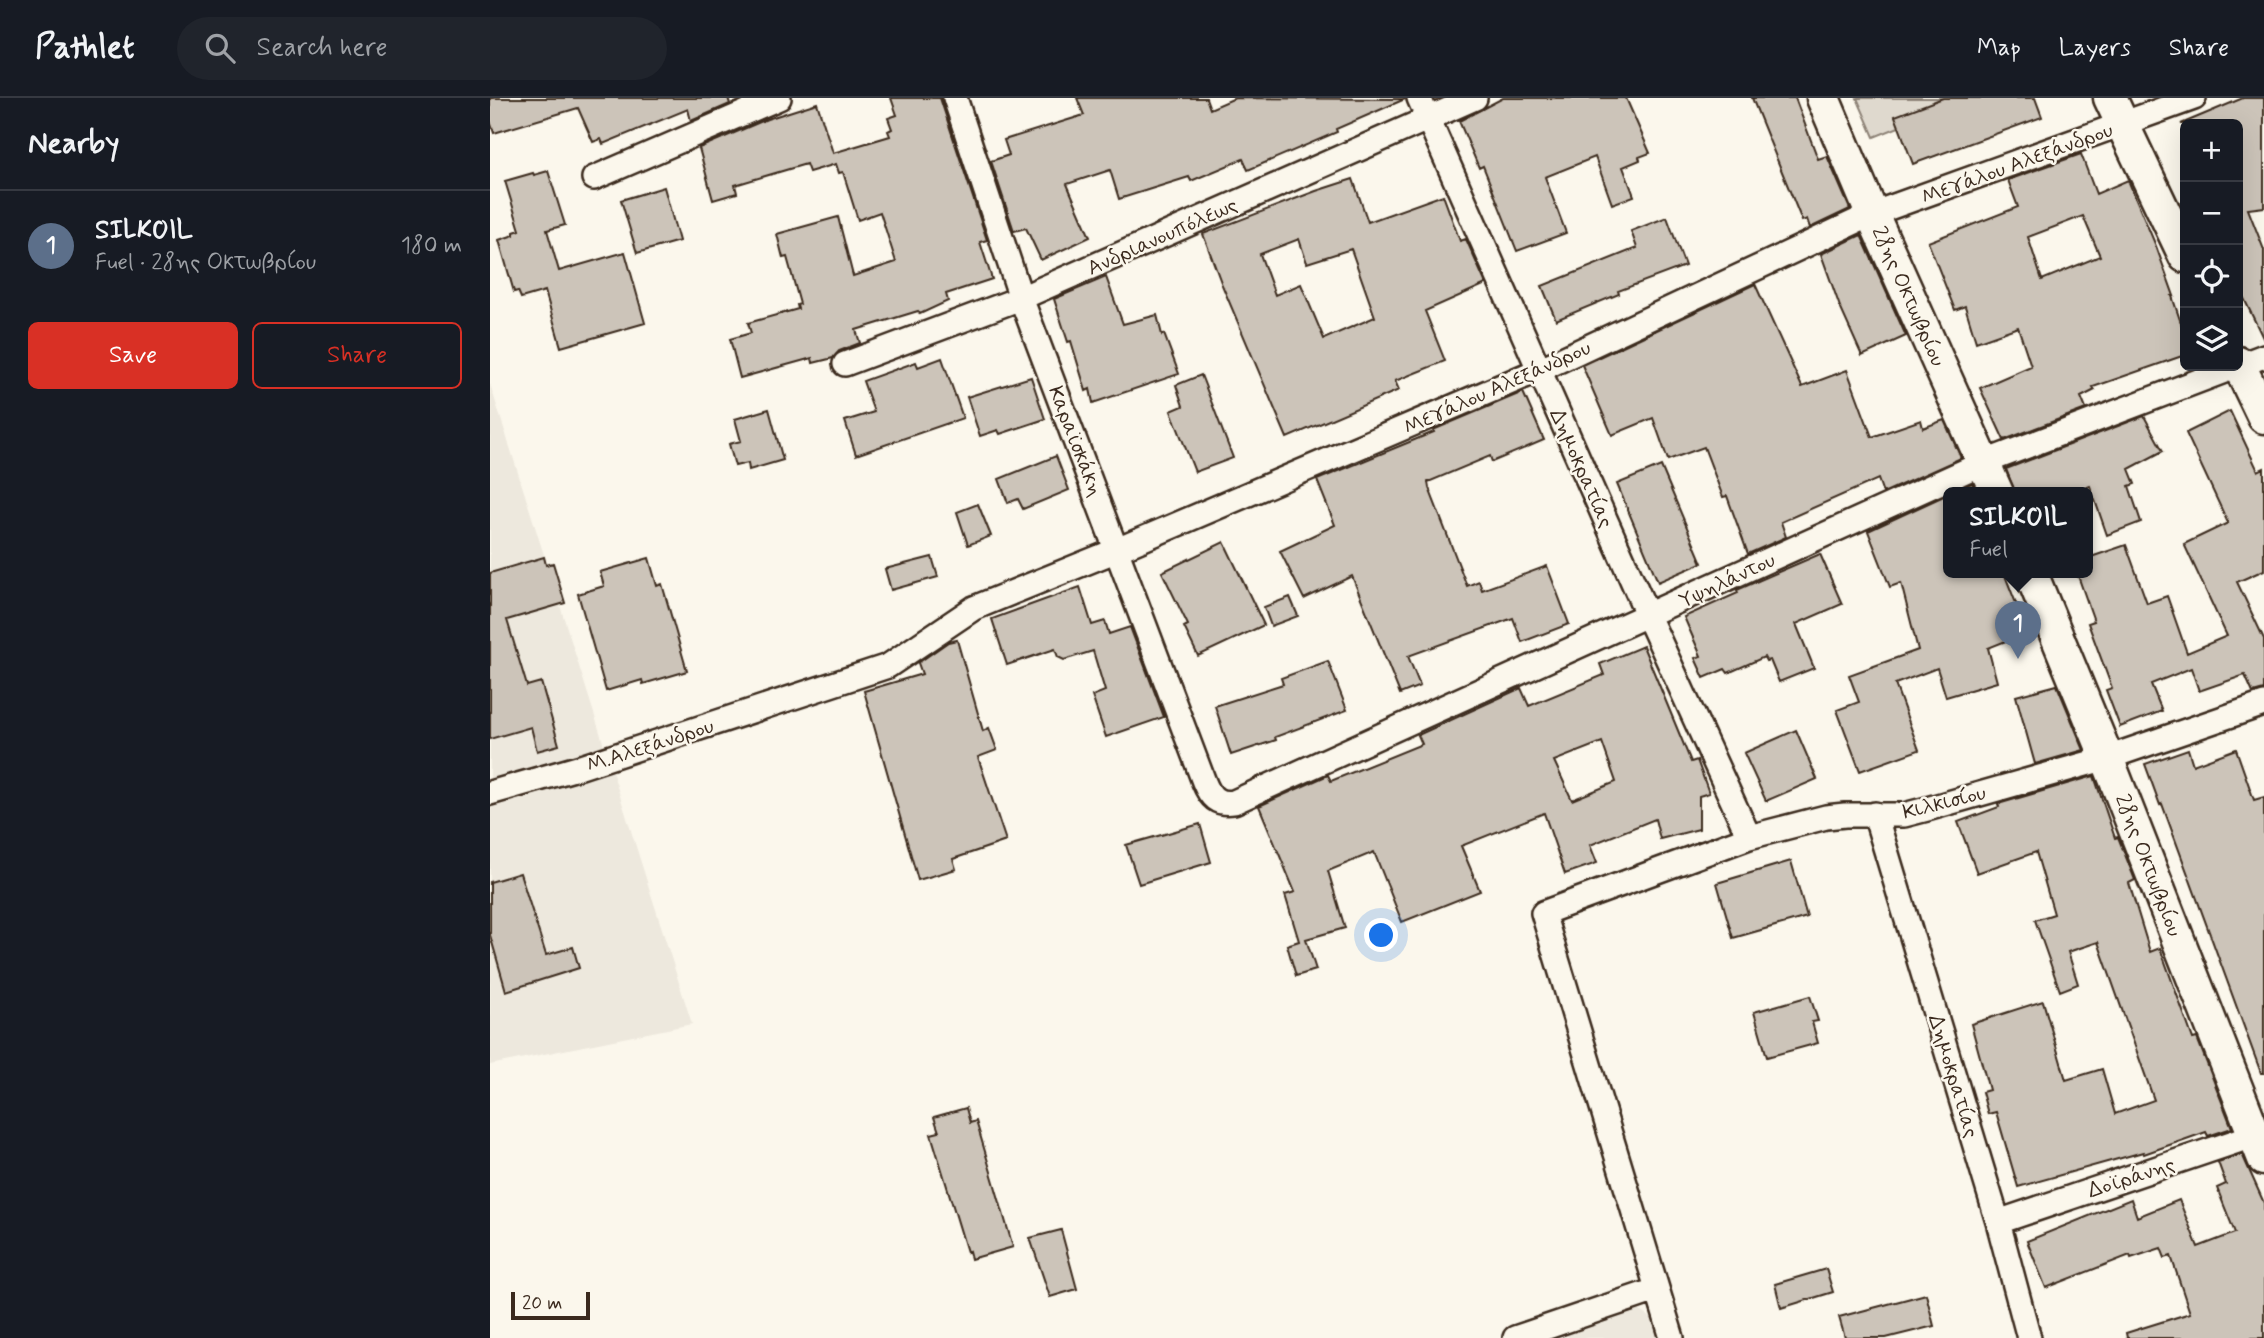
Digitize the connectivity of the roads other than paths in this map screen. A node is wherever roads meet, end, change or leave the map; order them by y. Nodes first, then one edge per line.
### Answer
1 (779, 98) edge
2 (954, 98) edge
3 (1419, 98) edge
4 (1475, 98) edge
5 (1823, 98) edge
6 (2194, 98) edge
7 (2115, 112) edge
8 (1428, 120) junction
9 (594, 178) dead end
10 (1872, 214) junction
11 (2180, 246) edge
12 (1021, 298) junction
13 (2247, 362) edge
14 (845, 364) dead end
15 (1539, 370) junction
16 (2264, 417) edge
17 (1984, 462) junction
18 (1994, 487) edge
19 (1117, 550) junction
20 (2033, 578) edge
21 (1648, 616) junction
22 (810, 693) joint
23 (2264, 704) edge
24 (2107, 758) junction
25 (1204, 782) joint
26 (490, 793) edge
27 (1875, 814) junction
28 (1749, 837) junction
29 (2261, 1142) edge
30 (1998, 1222) junction
31 (1656, 1290) junction
32 (1515, 1338) edge
33 (1672, 1338) edge
34 (2029, 1338) edge

1 - 9 street
2 - 12 street, Καραϊσκάκη
3 - 8 street, Δημοκρατίας
4 - 8 street, Ανδριανουπόλεως
5 - 10 main road, 28ης Οκτωβρίου
6 - 7 street, Μεγάλου Αλεξάνδρου
7 - 10 street, Μεγάλου Αλεξάνδρου
7 - 11 main road
8 - 12 street, Ανδριανουπόλεως
8 - 15 street, Δημοκρατίας
10 - 15 street, Μεγάλου Αλεξάνδρου
10 - 17 main road, 28ης Οκτωβρίου
12 - 14 street, Ανδριανουπόλεως
12 - 19 street, Καραϊσκάκη
13 - 16 main road
13 - 17 street, Υψηλάντου
15 - 19 street, Μεγάλου Αλεξάνδρου
15 - 21 street, Δημοκρατίας
17 - 18 main road, 28ης Οκτωβρίου
17 - 21 street, Υψηλάντου
19 - 22 street, Μεγάλου Αλεξάνδρου
19 - 25 street, Καραϊσκάκη
20 - 24 main road, 28ης Οκτωβρίου
21 - 25 street, Υψηλάντου
21 - 28 street, Δημοκρατίας
22 - 26 street, Μ.Αλεξάνδρου
23 - 24 street, Κιλκισίου
24 - 27 street, Κιλκισίου
24 - 29 main road, 28ης Οκτωβρίου
27 - 28 street, Κιλκισίου
27 - 30 street, Δημοκρατίας
28 - 31 street, Κιλκισίου
29 - 30 street, Δοϊράνης
30 - 34 street, Δημοκρατίας
31 - 32 street
31 - 33 street

